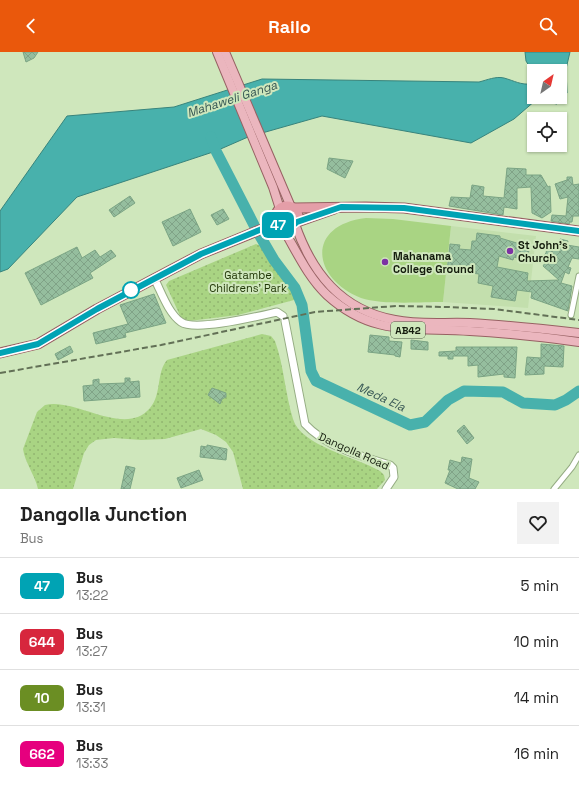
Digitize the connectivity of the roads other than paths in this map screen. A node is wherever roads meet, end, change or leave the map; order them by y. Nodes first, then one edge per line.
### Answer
1 (217, 52) edge
2 (225, 52) edge
3 (228, 71) junction
4 (266, 160) junction
5 (292, 207) junction
6 (341, 207) junction
7 (278, 211) junction
8 (296, 223) junction
9 (281, 226) junction
10 (262, 229) junction
11 (579, 231) edge
12 (579, 276) edge
13 (154, 278) junction
14 (571, 314) dead end
15 (579, 333) edge
16 (579, 342) edge
17 (0, 353) edge
18 (579, 455) edge
19 (386, 489) edge
20 (554, 489) edge

1 - 3 main road
2 - 3 main road
3 - 4 main road
4 - 5 main road
4 - 7 main road
5 - 6 highway
5 - 7 highway
5 - 8 highway
6 - 8 highway
6 - 11 highway
7 - 9 highway
7 - 10 highway
8 - 9 highway
8 - 15 main road, AB42
9 - 10 highway
9 - 16 main road, AB42
10 - 13 highway
12 - 14 street
13 - 17 highway
13 - 19 street, Dangolla Road
18 - 20 street

